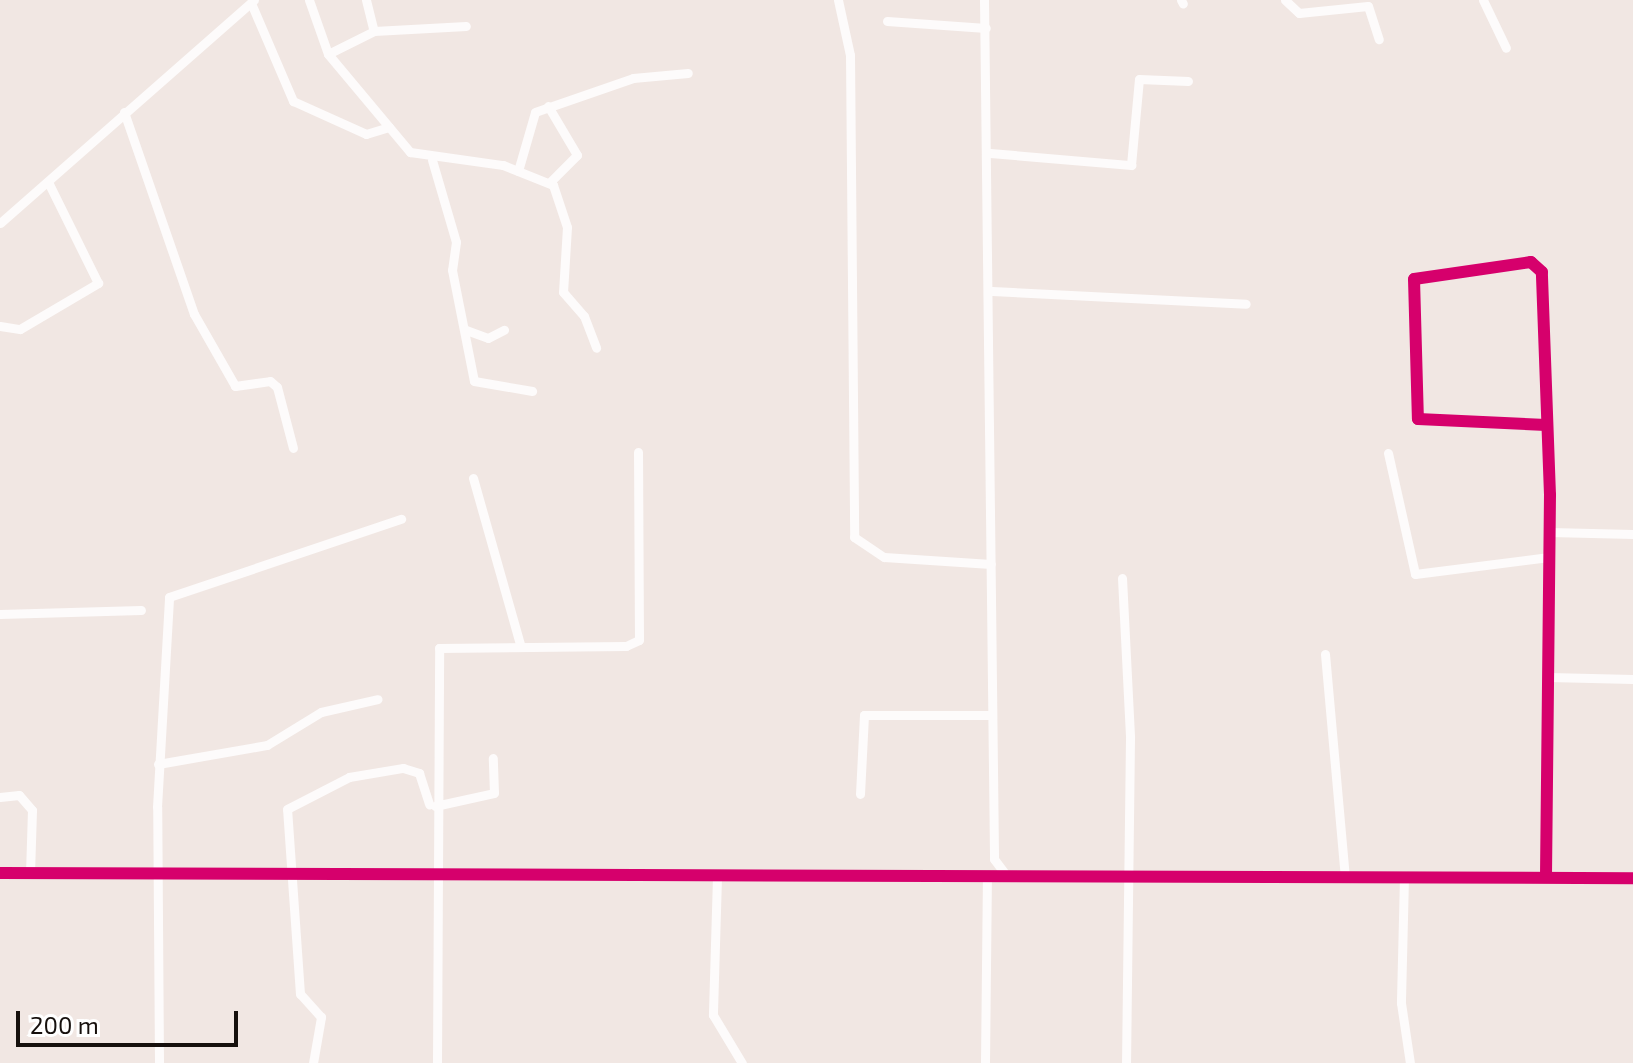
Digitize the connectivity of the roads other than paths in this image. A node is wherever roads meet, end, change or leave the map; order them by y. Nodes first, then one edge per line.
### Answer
1 (309, 0) edge
2 (366, 0) edge
3 (828, 0) edge
4 (838, 0) edge
5 (984, 0) edge
6 (1285, 0) edge
7 (1483, 0) edge
8 (252, 2) edge
9 (887, 21) dead end
10 (466, 26) dead end
11 (986, 28) junction
12 (374, 31) junction
13 (1379, 39) dead end
14 (1506, 48) dead end
15 (328, 54) junction
16 (688, 73) dead end
17 (1188, 81) dead end
18 (548, 106) junction
19 (124, 112) junction
20 (389, 127) junction
21 (990, 153) junction
22 (432, 160) junction
23 (518, 171) junction
24 (48, 182) junction
25 (550, 182) junction
26 (0, 223) edge
27 (992, 291) junction
28 (1246, 304) dead end
29 (0, 326) edge
30 (466, 330) junction
31 (504, 330) dead end
32 (596, 348) dead end
33 (532, 391) dead end
34 (1546, 425) junction
35 (293, 448) dead end
36 (638, 452) dead end
37 (1388, 453) dead end
38 (473, 478) dead end
39 (401, 519) dead end
40 (1550, 532) junction
41 (1633, 534) edge
42 (1549, 557) junction
43 (991, 564) junction
44 (1122, 578) dead end
45 (141, 610) dead end
46 (0, 614) edge
47 (520, 644) junction
48 (1325, 654) dead end
49 (1549, 677) junction
50 (1633, 679) edge
51 (378, 699) dead end
52 (992, 715) junction
53 (493, 758) dead end
54 (158, 764) junction
55 (860, 794) dead end
56 (0, 797) edge
57 (435, 806) junction
58 (994, 859) junction
59 (0, 873) edge
60 (30, 873) junction
61 (157, 874) junction
62 (292, 874) junction
63 (984, 875) junction
64 (1006, 875) junction
65 (434, 876) junction
66 (1129, 876) junction
67 (1546, 876) junction
68 (717, 877) junction
69 (1345, 877) junction
70 (1404, 877) junction
71 (1633, 878) edge
72 (159, 1063) edge
73 (313, 1063) edge
74 (437, 1063) edge
75 (742, 1063) edge
76 (985, 1063) edge
77 (1126, 1063) edge
78 (1410, 1063) edge

1 - 15 street
2 - 12 street
3 - 4 street
4 - 43 street
5 - 11 street
6 - 13 street
7 - 14 street
8 - 19 street
8 - 20 street
9 - 11 street
10 - 12 street
11 - 21 street
12 - 15 street
15 - 20 street
16 - 18 street
17 - 21 street
18 - 23 street
18 - 25 street
19 - 24 street
19 - 35 street
20 - 22 street
21 - 27 street
22 - 23 street
22 - 30 street
23 - 25 street
24 - 26 street
24 - 29 street
25 - 32 street
27 - 28 street
27 - 43 street
30 - 31 street
30 - 33 street
34 - 34 street
34 - 40 street
36 - 47 street
37 - 42 street
38 - 47 street
39 - 54 street
40 - 41 street
40 - 42 street
42 - 49 street
43 - 52 street
44 - 66 street
45 - 46 street
47 - 57 street
48 - 69 street
49 - 50 street
49 - 67 street
51 - 54 street
52 - 55 street
52 - 58 street
53 - 57 street
54 - 61 street
56 - 60 street
57 - 65 street
58 - 63 street
58 - 64 street
59 - 60 street
60 - 61 street
61 - 62 street
61 - 72 street
62 - 65 street
62 - 65 street
62 - 73 street
63 - 64 street
63 - 68 street
63 - 76 street
64 - 66 street
65 - 68 street
65 - 74 street
66 - 69 street
66 - 77 street
67 - 70 street
67 - 71 street
68 - 75 street
69 - 70 street
70 - 78 street

